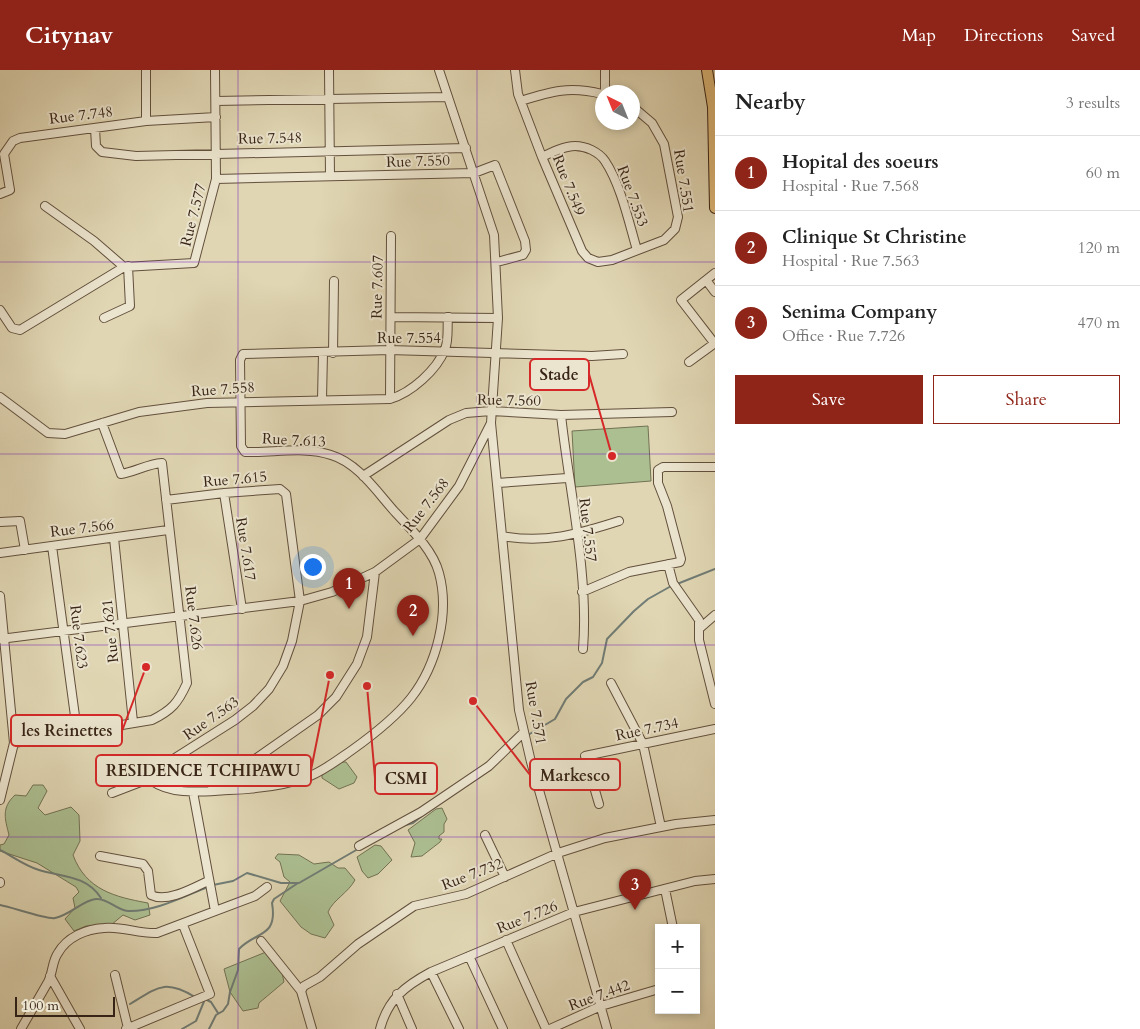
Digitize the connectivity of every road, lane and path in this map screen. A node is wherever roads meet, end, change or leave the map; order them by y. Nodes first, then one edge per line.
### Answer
1 (146, 70) edge
2 (215, 70) edge
3 (329, 70) edge
4 (439, 70) edge
5 (515, 70) edge
6 (604, 70) edge
7 (707, 70) edge
8 (604, 85) edge
9 (595, 91) edge
10 (448, 96) junction
11 (329, 98) junction
12 (216, 101) junction
13 (521, 101) junction
14 (714, 102) edge
15 (640, 113) edge
16 (216, 117) junction
17 (146, 121) junction
18 (95, 128) junction
19 (714, 132) edge
20 (466, 148) junction
21 (329, 151) junction
22 (217, 153) junction
23 (542, 157) junction
24 (474, 173) junction
25 (330, 176) junction
26 (216, 179) junction
27 (0, 194) edge
28 (45, 206) dead end
29 (715, 208) edge
30 (391, 236) dead end
31 (637, 250) junction
32 (497, 262) junction
33 (126, 266) junction
34 (715, 273) edge
35 (706, 280) junction
36 (334, 281) dead end
37 (715, 292) edge
38 (0, 310) edge
39 (391, 317) junction
40 (104, 318) dead end
41 (448, 318) junction
42 (498, 318) junction
43 (715, 343) edge
44 (389, 350) junction
45 (444, 352) junction
46 (496, 352) junction
47 (323, 353) junction
48 (333, 353) junction
49 (623, 354) dead end
50 (690, 362) dead end
51 (0, 397) edge
52 (322, 399) junction
53 (390, 399) junction
54 (240, 400) junction
55 (491, 411) junction
56 (672, 412) dead end
57 (560, 415) junction
58 (102, 423) junction
59 (490, 423) junction
60 (715, 467) edge
61 (363, 476) junction
62 (567, 478) junction
63 (498, 483) junction
64 (224, 493) junction
65 (166, 500) junction
66 (619, 521) dead end
67 (0, 522) edge
68 (168, 530) junction
69 (577, 535) junction
70 (502, 536) junction
71 (114, 538) junction
72 (420, 539) junction
73 (52, 546) junction
74 (25, 550) junction
75 (0, 553) edge
76 (668, 564) junction
77 (375, 572) junction
78 (582, 592) junction
79 (0, 596) edge
80 (300, 601) junction
81 (242, 609) junction
82 (715, 615) edge
83 (179, 618) junction
84 (123, 623) junction
85 (700, 628) junction
86 (64, 631) junction
87 (2, 638) edge
88 (584, 649) dead end
89 (711, 676) edge
90 (611, 683) dead end
91 (715, 704) edge
92 (133, 722) junction
93 (715, 729) edge
94 (77, 731) junction
95 (524, 732) junction
96 (14, 742) junction
97 (643, 744) junction
98 (151, 778) junction
99 (210, 791) junction
100 (193, 792) junction
101 (112, 793) dead end
102 (0, 800) edge
103 (599, 804) dead end
104 (715, 820) edge
105 (661, 827) junction
106 (485, 835) dead end
107 (359, 846) dead end
108 (558, 853) junction
109 (100, 856) dead end
110 (505, 877) junction
111 (715, 879) edge
112 (209, 885) junction
113 (267, 887) dead end
114 (664, 889) junction
115 (215, 911) junction
116 (574, 912) junction
117 (183, 924) junction
118 (672, 924) edge
119 (506, 940) junction
120 (261, 941) dead end
121 (470, 956) junction
122 (431, 972) junction
123 (115, 975) dead end
124 (50, 976) junction
125 (655, 990) edge
126 (300, 991) junction
127 (397, 994) junction
128 (601, 1006) junction
129 (22, 1028) edge
130 (127, 1028) edge
131 (80, 1029) edge
132 (312, 1029) edge
133 (380, 1029) edge
134 (412, 1029) edge
135 (459, 1029) edge
136 (503, 1029) edge
137 (546, 1029) edge
138 (550, 1029) edge
139 (607, 1029) edge

1 - 17 street
2 - 12 street, Rue 7.577
3 - 11 street
4 - 10 street, Rue 7.568
5 - 13 street, Rue 7.549
6 - 8 street
7 - 14 main road
9 - 13 street
10 - 11 street
10 - 20 street, Rue 7.568
11 - 12 street
11 - 21 street
12 - 16 street, Rue 7.577
13 - 23 street, Rue 7.549
14 - 19 main road
15 - 31 street, Rue 7.551
16 - 17 street, Rue 7.748
16 - 22 street, Rue 7.577
17 - 18 street, Rue 7.748
18 - 22 street, Rue 7.548
18 - 27 street, Rue 7.748
19 - 29 main road
20 - 21 street, Rue 7.548
20 - 24 street, Rue 7.568
21 - 22 street, Rue 7.548
21 - 25 street
22 - 26 street, Rue 7.577
23 - 31 street, Rue 7.549
23 - 31 street, Rue 7.553
24 - 25 street, Rue 7.550
24 - 32 street, Rue 7.568
24 - 32 street, Rue 7.550
25 - 26 street, Rue 7.550
26 - 33 street, Rue 7.577
28 - 33 street
30 - 39 street, Rue 7.607
32 - 42 street, Rue 7.568
33 - 38 street, Rue 7.577
33 - 40 street
34 - 35 street
35 - 37 street
35 - 43 street
36 - 48 street
39 - 41 street
39 - 44 street, Rue 7.607
41 - 42 street
41 - 45 street
42 - 46 street, Rue 7.568
43 - 50 street
44 - 45 street, Rue 7.554
44 - 48 street, Rue 7.554
44 - 53 street, Rue 7.607
45 - 46 street, Rue 7.554
45 - 53 street, Rue 7.558
46 - 49 street, Rue 7.554
46 - 55 street, Rue 7.568
47 - 48 street, Rue 7.554
47 - 52 street
47 - 54 street, Rue 7.554
51 - 58 street, Rue 7.558
52 - 53 street, Rue 7.558
52 - 54 street, Rue 7.558
54 - 58 street, Rue 7.558
54 - 61 street, Rue 7.613
55 - 57 street, Rue 7.560
55 - 59 street, Rue 7.568
55 - 61 street, Rue 7.560
56 - 57 street, Rue 7.560
57 - 62 street, Rue 7.557
58 - 65 street, Rue 7.626
59 - 63 street, Rue 7.571
59 - 72 street, Rue 7.568
60 - 76 street
61 - 72 street, Rue 7.613
62 - 63 street
62 - 69 street, Rue 7.557
63 - 70 street, Rue 7.571
64 - 65 street, Rue 7.615
64 - 80 street, Rue 7.615
64 - 81 street, Rue 7.617
65 - 68 street, Rue 7.626
66 - 69 street
67 - 74 street
68 - 71 street, Rue 7.566
68 - 83 street, Rue 7.626
69 - 70 street
69 - 78 street, Rue 7.557
70 - 95 street, Rue 7.571
71 - 73 street, Rue 7.566
71 - 84 street, Rue 7.621
72 - 77 street, Rue 7.568
72 - 99 street
73 - 74 street, Rue 7.566
73 - 86 street, Rue 7.623
74 - 75 street, Rue 7.566
76 - 78 street
76 - 85 street
77 - 80 street, Rue 7.568
77 - 99 street
78 - 88 street, Rue 7.557
79 - 87 street
80 - 81 street, Rue 7.568
80 - 98 street, Rue 7.563
81 - 83 street, Rue 7.568
82 - 85 street
83 - 84 street, Rue 7.568
83 - 92 street, Rue 7.626
84 - 86 street, Rue 7.568
84 - 92 street, Rue 7.621
85 - 89 street
86 - 87 street, Rue 7.568
86 - 94 street, Rue 7.623
87 - 96 street
89 - 91 street
90 - 97 street
92 - 94 street, Rue 7.626
93 - 97 street, Rue 7.734
94 - 96 street, Rue 7.626
95 - 107 street
95 - 108 street, Rue 7.571
96 - 102 street
97 - 103 street, Rue 7.734
97 - 105 street
98 - 100 street
98 - 101 street, Rue 7.563
99 - 100 street
100 - 112 street
104 - 105 street, Rue 7.732
105 - 108 street, Rue 7.732
106 - 110 street
108 - 110 street, Rue 7.732
108 - 116 street, Rue 7.571
109 - 112 street
110 - 126 street, Rue 7.732
111 - 114 street, Rue 7.726
112 - 115 street
113 - 115 street
114 - 116 street, Rue 7.726
114 - 118 street
115 - 117 street
116 - 119 street, Rue 7.726
116 - 128 street, Rue 7.571
117 - 124 street
117 - 130 street
119 - 121 street, Rue 7.726
119 - 137 street
120 - 126 street
121 - 122 street, Rue 7.726
121 - 136 street
122 - 127 street, Rue 7.726
122 - 135 street
123 - 130 street
124 - 129 street
124 - 131 street
125 - 128 street, Rue 7.442
126 - 132 street
127 - 133 street, Rue 7.726
127 - 134 street
128 - 138 street, Rue 7.442
128 - 139 street, Rue 7.571

